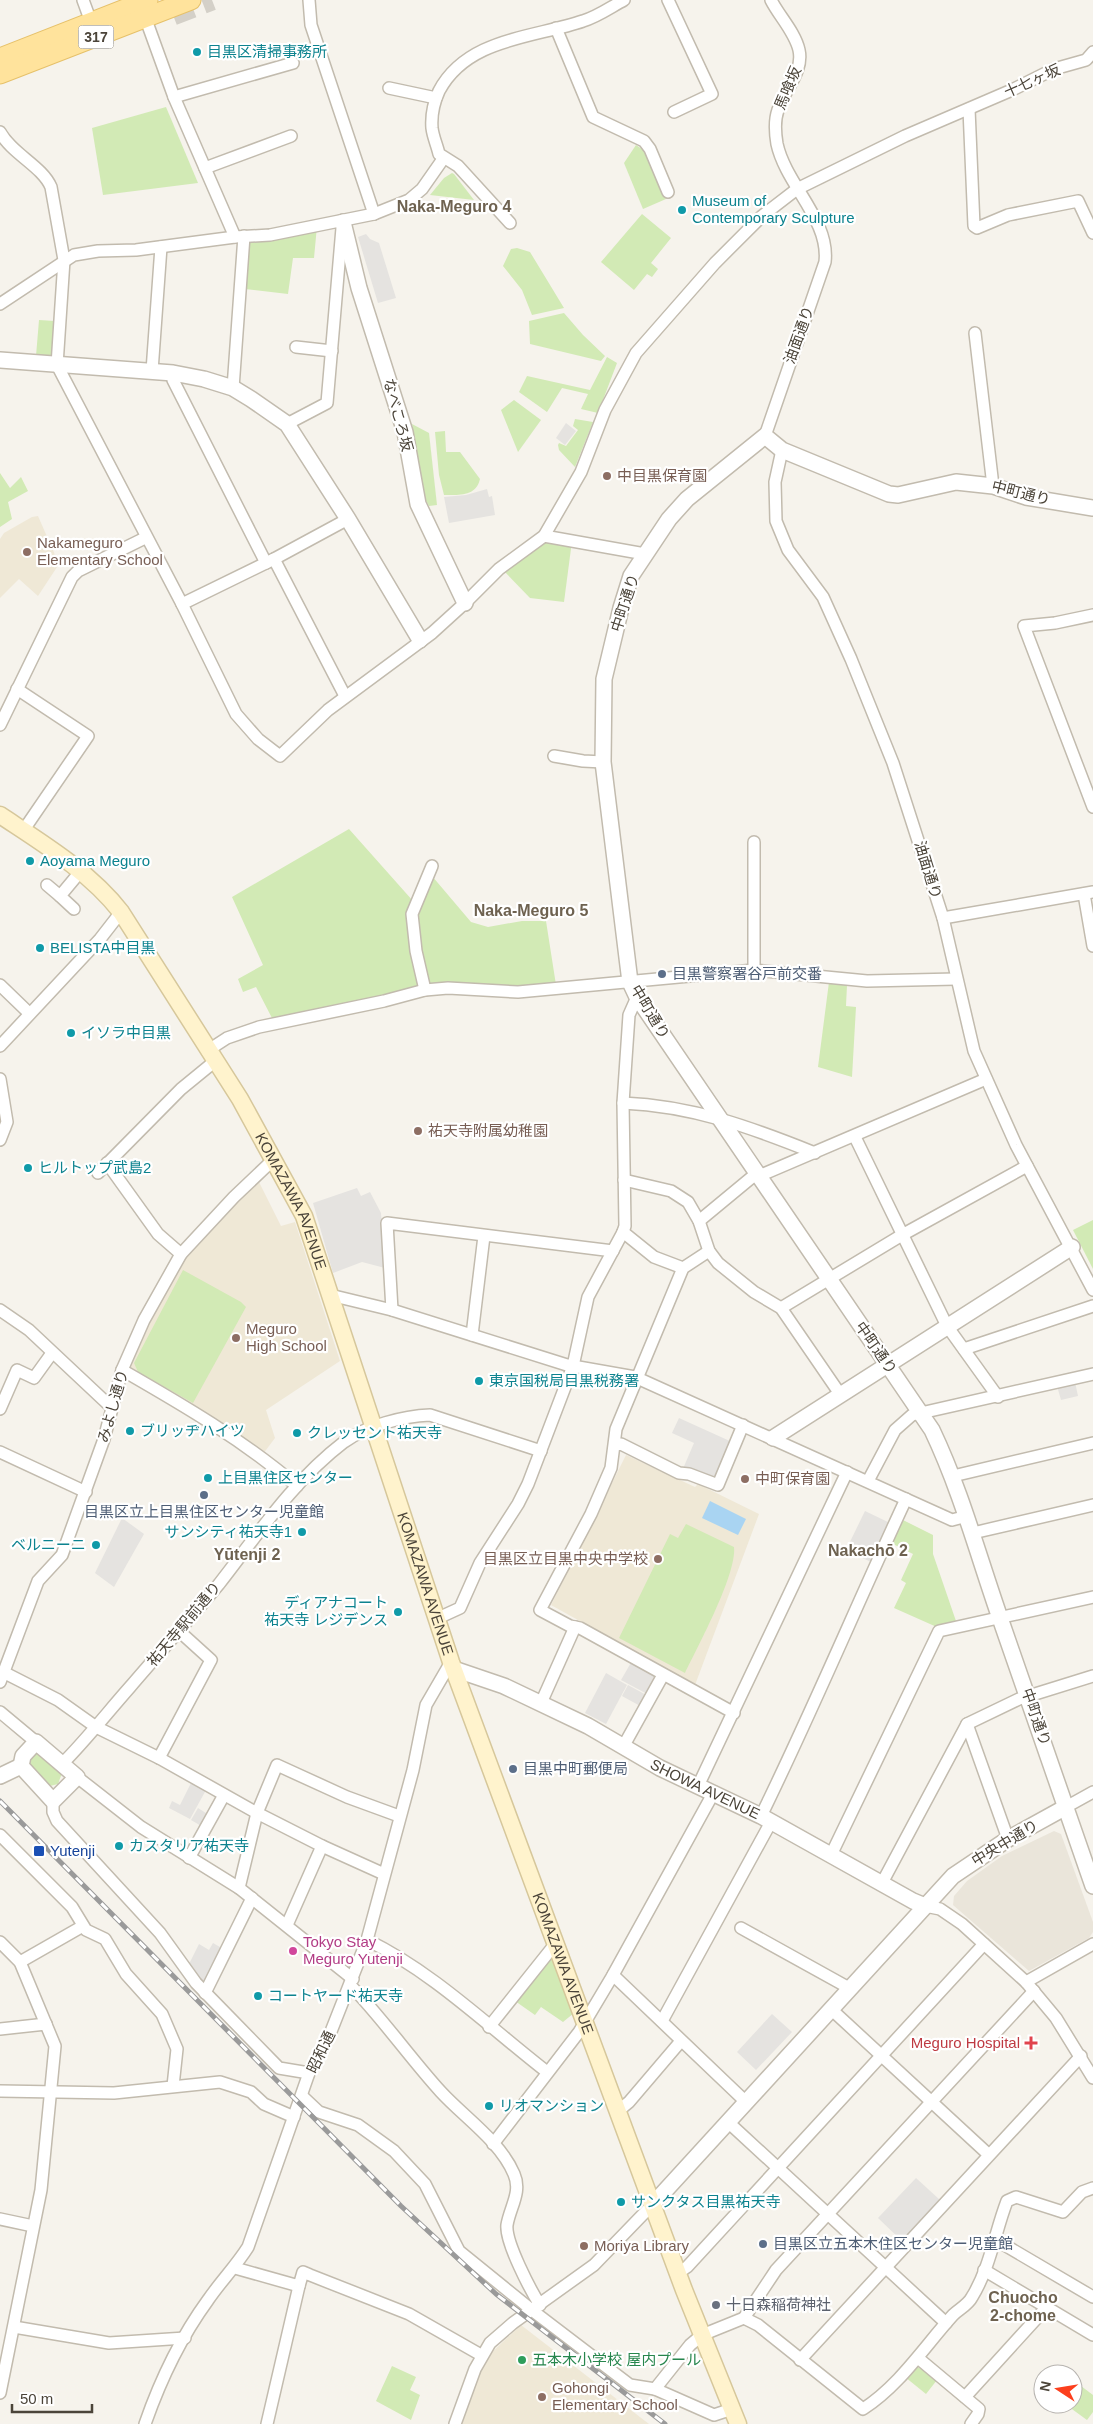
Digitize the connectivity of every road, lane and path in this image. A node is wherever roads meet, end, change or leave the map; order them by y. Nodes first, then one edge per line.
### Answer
1 (83, 0) edge
2 (192, 0) edge
3 (309, 0) edge
4 (624, 0) edge
5 (668, 0) edge
6 (770, 0) edge
7 (146, 9) edge
8 (92, 22) junction
9 (556, 28) junction
10 (1093, 52) edge
11 (0, 58) edge
12 (293, 63) dead end
13 (0, 74) edge
14 (389, 88) dead end
15 (174, 97) junction
16 (436, 98) junction
17 (969, 108) junction
18 (674, 112) dead end
19 (0, 132) edge
20 (290, 136) dead end
21 (443, 159) junction
22 (205, 168) junction
23 (796, 189) junction
24 (668, 192) dead end
25 (374, 214) junction
26 (342, 222) junction
27 (510, 223) dead end
28 (823, 233) joint
29 (1093, 233) edge
30 (240, 236) junction
31 (161, 247) junction
32 (64, 260) junction
33 (0, 304) edge
34 (975, 333) dead end
35 (296, 347) dead end
36 (332, 350) junction
37 (0, 360) edge
38 (57, 365) junction
39 (152, 371) junction
40 (173, 373) junction
41 (232, 388) junction
42 (288, 424) junction
43 (765, 436) junction
44 (782, 450) junction
45 (993, 486) junction
46 (1093, 508) edge
47 (348, 519) junction
48 (544, 536) junction
49 (145, 538) junction
50 (645, 554) junction
51 (270, 561) junction
52 (182, 604) junction
53 (466, 604) junction
54 (1093, 615) edge
55 (420, 640) junction
56 (17, 689) junction
57 (345, 696) junction
58 (0, 725) edge
59 (554, 756) dead end
60 (603, 762) junction
61 (1093, 807) edge
62 (0, 815) edge
63 (23, 830) junction
64 (754, 842) dead end
65 (432, 866) dead end
66 (80, 872) junction
67 (47, 885) dead end
68 (1089, 893) edge
69 (60, 896) junction
70 (74, 909) dead end
71 (121, 912) junction
72 (943, 918) junction
73 (1093, 946) edge
74 (754, 970) junction
75 (956, 978) junction
76 (630, 982) junction
77 (0, 985) edge
78 (425, 990) junction
79 (637, 997) junction
80 (29, 1013) junction
81 (0, 1046) edge
82 (211, 1056) junction
83 (0, 1079) edge
84 (986, 1079) junction
85 (623, 1102) junction
86 (718, 1117) junction
87 (855, 1136) junction
88 (0, 1140) edge
89 (815, 1152) junction
90 (274, 1159) junction
91 (107, 1163) junction
92 (1027, 1166) junction
93 (98, 1173) dead end
94 (758, 1175) junction
95 (624, 1180) junction
96 (699, 1221) junction
97 (623, 1232) junction
98 (902, 1235) junction
99 (484, 1236) junction
100 (1072, 1247) junction
101 (613, 1250) junction
102 (710, 1251) junction
103 (181, 1254) junction
104 (683, 1268) junction
105 (828, 1278) junction
106 (1093, 1290) edge
107 (330, 1295) junction
108 (1093, 1306) edge
109 (781, 1308) junction
110 (0, 1310) edge
111 (392, 1310) junction
112 (947, 1326) junction
113 (472, 1336) junction
114 (964, 1349) junction
115 (52, 1353) junction
116 (887, 1364) junction
117 (573, 1366) junction
118 (122, 1370) junction
119 (1093, 1374) edge
120 (638, 1378) junction
121 (840, 1394) junction
122 (998, 1397) junction
123 (111, 1407) junction
124 (0, 1409) edge
125 (922, 1414) junction
126 (743, 1425) junction
127 (374, 1428) junction
128 (773, 1438) junction
129 (1093, 1443) edge
130 (615, 1445) junction
131 (542, 1451) junction
132 (0, 1452) edge
133 (847, 1472) junction
134 (953, 1476) junction
135 (868, 1481) junction
136 (297, 1486) junction
137 (86, 1492) junction
138 (906, 1499) junction
139 (1093, 1505) edge
140 (967, 1516) junction
141 (973, 1533) junction
142 (1093, 1597) edge
143 (1000, 1618) junction
144 (436, 1619) junction
145 (575, 1627) junction
146 (179, 1631) junction
147 (452, 1665) junction
148 (663, 1675) junction
149 (1093, 1676) edge
150 (2, 1678) edge
151 (1028, 1695) junction
152 (541, 1703) junction
153 (0, 1712) edge
154 (734, 1713) junction
155 (967, 1724) junction
156 (96, 1727) junction
157 (36, 1742) junction
158 (623, 1747) junction
159 (159, 1758) junction
160 (62, 1764) junction
161 (21, 1766) junction
162 (0, 1776) edge
163 (77, 1777) junction
164 (698, 1786) junction
165 (714, 1792) junction
166 (1093, 1792) edge
167 (224, 1795) junction
168 (53, 1801) junction
169 (1066, 1807) junction
170 (257, 1813) junction
171 (399, 1816) junction
172 (766, 1819) junction
173 (0, 1835) edge
174 (1008, 1839) junction
175 (322, 1846) junction
176 (831, 1855) junction
177 (189, 1858) junction
178 (384, 1874) junction
179 (882, 1883) junction
180 (1093, 1886) edge
181 (239, 1888) junction
182 (252, 1898) junction
183 (925, 1906) junction
184 (287, 1924) junction
185 (83, 1926) junction
186 (741, 1928) dead end
187 (367, 1940) junction
188 (0, 1942) edge
189 (556, 1943) junction
190 (984, 1944) junction
191 (1093, 1944) edge
192 (20, 1962) junction
193 (613, 1975) junction
194 (352, 1982) junction
195 (1030, 1986) junction
196 (851, 1989) junction
197 (205, 1993) junction
198 (832, 2010) junction
199 (585, 2022) junction
200 (662, 2022) junction
201 (46, 2024) junction
202 (489, 2027) junction
203 (0, 2029) edge
204 (682, 2041) junction
205 (880, 2056) junction
206 (1081, 2056) junction
207 (547, 2072) junction
208 (310, 2073) junction
209 (1093, 2076) edge
210 (173, 2086) junction
211 (0, 2091) edge
212 (50, 2092) junction
213 (302, 2096) junction
214 (746, 2102) junction
215 (931, 2103) junction
216 (618, 2111) junction
217 (294, 2117) junction
218 (728, 2122) junction
219 (493, 2144) junction
220 (988, 2154) junction
221 (778, 2168) junction
222 (1093, 2188) edge
223 (653, 2204) junction
224 (828, 2214) junction
225 (0, 2219) edge
226 (33, 2226) junction
227 (996, 2240) junction
228 (885, 2267) junction
229 (235, 2268) junction
230 (984, 2270) junction
231 (678, 2273) junction
232 (299, 2286) junction
233 (1093, 2297) edge
234 (537, 2308) junction
235 (1046, 2308) junction
236 (744, 2318) junction
237 (946, 2323) junction
238 (14, 2327) junction
239 (702, 2335) junction
240 (1093, 2335) edge
241 (185, 2338) junction
242 (481, 2355) junction
243 (918, 2358) junction
244 (800, 2360) junction
245 (655, 2389) junction
246 (0, 2392) edge
247 (965, 2397) junction
248 (735, 2417) edge
249 (145, 2424) edge
250 (267, 2424) edge
251 (455, 2424) edge
252 (971, 2424) edge

1 - 8 street
2 - 7 main road, 317
3 - 25 street
4 - 9 street
5 - 18 street
6 - 23 street, 馬喰坂
7 - 8 main road, 317
7 - 13 main road, 317
7 - 15 street
8 - 11 main road, 317
9 - 16 street
9 - 24 street
10 - 17 street, 十七ヶ坂
12 - 15 street
14 - 16 street
15 - 22 street
16 - 21 street
17 - 23 street, 十七ヶ坂
17 - 29 street
19 - 32 street
20 - 22 street
21 - 25 street
21 - 27 street
22 - 30 street
23 - 28 street, 馬喰坂
23 - 48 street, 十七ヶ坂
25 - 26 street
26 - 30 street
26 - 36 street
26 - 53 street, なべころ坂
28 - 43 street, 油面通り
30 - 31 street
30 - 41 street
31 - 32 street
31 - 39 street
32 - 33 street
32 - 38 street
34 - 45 street
35 - 36 street
36 - 42 street
37 - 38 street
38 - 39 street
38 - 49 street
39 - 40 street
40 - 41 street
40 - 51 street
41 - 42 street
42 - 47 street
43 - 44 street, 中町通り
43 - 50 street, 中町通り
44 - 45 street, 中町通り
44 - 72 street, 油面通り
45 - 46 street, 中町通り
47 - 51 street
47 - 55 street
48 - 50 street
48 - 53 street
49 - 52 street
49 - 56 street
50 - 60 street, 中町通り
51 - 52 street
51 - 57 street
52 - 57 street
53 - 55 street
54 - 61 street
55 - 57 street
56 - 58 street
56 - 63 street
59 - 60 street
60 - 76 street, 中町通り
62 - 63 main road, KOMAZAWA AVENUE
63 - 66 main road, KOMAZAWA AVENUE
64 - 74 street
65 - 78 street
66 - 69 street
66 - 71 main road, KOMAZAWA AVENUE
67 - 69 street
68 - 72 street
68 - 73 street
69 - 70 street
71 - 80 street
71 - 82 main road, KOMAZAWA AVENUE
72 - 75 street, 油面通り
74 - 75 street
74 - 76 street
75 - 84 street, 油面通り
76 - 78 street
76 - 79 street, 中町通り
77 - 80 street
78 - 82 street
79 - 85 street
79 - 86 street, 中町通り
80 - 81 street
82 - 90 main road, KOMAZAWA AVENUE
82 - 91 street
83 - 88 street
84 - 87 street
84 - 92 street, 油面通り
85 - 86 street
85 - 95 street
86 - 89 street
86 - 94 street, 中町通り
87 - 89 street
87 - 98 street
89 - 94 street
90 - 103 street, みよし通り
90 - 107 main road, KOMAZAWA AVENUE
91 - 93 street
91 - 103 street
92 - 98 street
92 - 100 street, 油面通り
94 - 96 street
94 - 105 street, 中町通り
95 - 96 street
95 - 97 street
96 - 102 street
97 - 101 street
97 - 104 street
98 - 105 street
98 - 112 street
99 - 101 street
99 - 111 street
99 - 113 street
100 - 106 street, 油面通り
100 - 112 street
101 - 117 street
102 - 104 street
102 - 109 street
103 - 118 street, みよし通り
104 - 120 street
105 - 109 street
105 - 116 street, 中町通り
107 - 111 street
107 - 127 main road, KOMAZAWA AVENUE
108 - 114 street
109 - 121 street
110 - 115 street
111 - 113 street
112 - 114 street
112 - 116 street
113 - 117 street
114 - 122 street
115 - 123 street
115 - 124 street
116 - 121 street
116 - 125 street, 中町通り
117 - 120 street
117 - 131 street
118 - 123 street, みよし通り
118 - 136 street
119 - 122 street
120 - 126 street
120 - 130 street
121 - 128 street
122 - 125 street
123 - 137 street, みよし通り
125 - 134 street, 中町通り
125 - 135 street
126 - 128 street
126 - 130 street
127 - 131 street, 祐天寺駅前通り
127 - 136 street, 祐天寺駅前通り
127 - 144 main road, KOMAZAWA AVENUE
128 - 133 street
129 - 134 street
130 - 145 street
131 - 144 street
132 - 137 street
133 - 135 street
133 - 154 street
134 - 140 street, 中町通り
135 - 138 street
136 - 146 street, 祐天寺駅前通り
137 - 150 street, みよし通り
138 - 140 street
138 - 172 street
139 - 141 street
140 - 141 street, 中町通り
141 - 143 street, 中町通り
142 - 143 street
143 - 151 street, 中町通り
143 - 176 street
144 - 147 main road, KOMAZAWA AVENUE
145 - 148 street
145 - 152 street
146 - 156 street, 祐天寺駅前通り
146 - 159 street
147 - 152 street, SHOWA AVENUE
147 - 171 street, 昭和通
147 - 189 main road, KOMAZAWA AVENUE
148 - 154 street
148 - 158 street
149 - 151 street
150 - 156 street
151 - 155 street
151 - 169 street, 中町通り
152 - 158 street, SHOWA AVENUE
153 - 157 street
154 - 164 street
155 - 174 street
155 - 179 street
156 - 159 street
156 - 160 street, 祐天寺駅前通り
157 - 160 street
157 - 161 street
158 - 164 street, SHOWA AVENUE
159 - 167 street
160 - 163 street
161 - 162 street
161 - 168 street
163 - 168 street
163 - 177 street
164 - 165 street, SHOWA AVENUE
165 - 172 street, SHOWA AVENUE
165 - 193 street
166 - 169 street, 中央中通り
167 - 170 street
167 - 177 street
168 - 197 street
169 - 174 street, 中央中通り
169 - 180 street, 中町通り
170 - 171 street
170 - 175 street
170 - 181 street
171 - 178 street, 昭和通
172 - 176 street, SHOWA AVENUE
172 - 200 street
173 - 185 street
174 - 183 street, 中央中通り
175 - 178 street
175 - 184 street
176 - 179 street, SHOWA AVENUE
177 - 181 street
178 - 187 street, 昭和通
179 - 183 street, SHOWA AVENUE
181 - 182 street
182 - 184 street
182 - 197 street
183 - 190 street
183 - 196 street, 中央中通り
184 - 194 street
185 - 192 street
185 - 210 street
186 - 196 street
187 - 194 street, 昭和通
187 - 202 street
188 - 192 street
189 - 199 main road, KOMAZAWA AVENUE
189 - 202 street
190 - 195 street
190 - 205 street
191 - 195 street
192 - 201 street
193 - 199 street
193 - 200 street
194 - 208 street, 昭和通
194 - 219 street
195 - 206 street
195 - 215 street
196 - 198 street, 中央中通り
197 - 208 street
198 - 205 street
198 - 214 street, 中央中通り
199 - 207 street
199 - 216 main road, KOMAZAWA AVENUE
200 - 204 street
201 - 203 street
201 - 212 street
202 - 207 street
204 - 214 street
204 - 216 street
205 - 215 street
205 - 221 street
206 - 209 street
206 - 220 street
207 - 219 street
208 - 213 street, 昭和通
210 - 212 street
210 - 217 street
211 - 212 street
212 - 226 street
213 - 217 street, 昭和通
213 - 234 street
214 - 218 street, 中央中通り
215 - 220 street
215 - 224 street
216 - 223 main road, KOMAZAWA AVENUE
217 - 229 street, 昭和通
218 - 221 street
218 - 223 street, 中央中通り
219 - 234 street
220 - 228 street
221 - 224 street
221 - 231 street
222 - 227 street
223 - 231 main road, KOMAZAWA AVENUE
223 - 234 street
224 - 228 street
224 - 236 street
225 - 226 street
226 - 238 street
227 - 230 street
227 - 233 street
228 - 237 street
228 - 244 street
229 - 232 street
229 - 241 street, 昭和通
230 - 235 street
230 - 237 street
231 - 239 main road, KOMAZAWA AVENUE
232 - 242 street
232 - 250 street
234 - 242 street
234 - 245 street
235 - 240 street
235 - 247 street
236 - 239 street
236 - 244 street
237 - 243 street
238 - 241 street
238 - 246 street
239 - 245 street
239 - 248 main road, KOMAZAWA AVENUE
241 - 249 street, 昭和通
242 - 251 street
243 - 244 street
243 - 247 street
245 - 248 street
247 - 252 street

